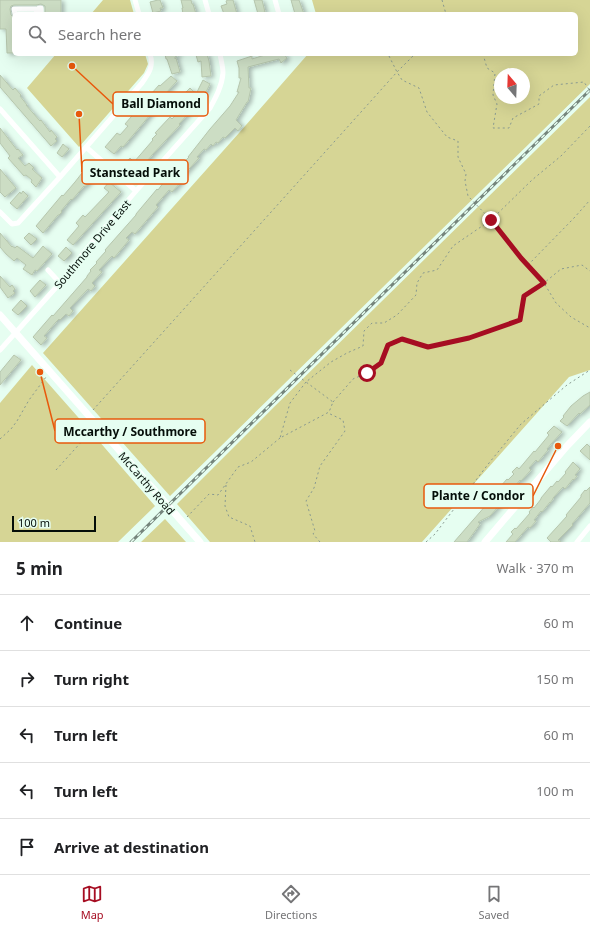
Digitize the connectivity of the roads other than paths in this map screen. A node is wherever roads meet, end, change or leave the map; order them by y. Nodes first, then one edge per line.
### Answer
1 (135, 0) edge
2 (205, 0) edge
3 (275, 0) edge
4 (14, 12) edge
5 (42, 12) edge
6 (138, 12) edge
7 (208, 12) edge
8 (278, 12) edge
9 (151, 56) edge
10 (220, 56) edge
11 (0, 109) edge
12 (86, 146) junction
13 (60, 177) junction
14 (136, 191) junction
15 (0, 212) edge
16 (48, 270) dead end
17 (60, 283) junction
18 (0, 315) edge
19 (15, 333) junction
20 (0, 350) edge
21 (590, 423) edge
22 (590, 526) edge
23 (200, 542) edge
24 (485, 542) edge
25 (577, 542) edge

1 - 6 street
2 - 7 street
3 - 8 street
4 - 5 street
9 - 12 street
10 - 14 street, Southmore Drive East
11 - 13 street
12 - 13 street
12 - 14 street
13 - 15 street
14 - 17 street, Southmore Drive East
16 - 17 street
17 - 19 street, Southmore Drive East
18 - 19 street, McCarthy Road
19 - 20 street, Southmore Drive East
19 - 23 street, McCarthy Road
21 - 24 street
22 - 25 street

